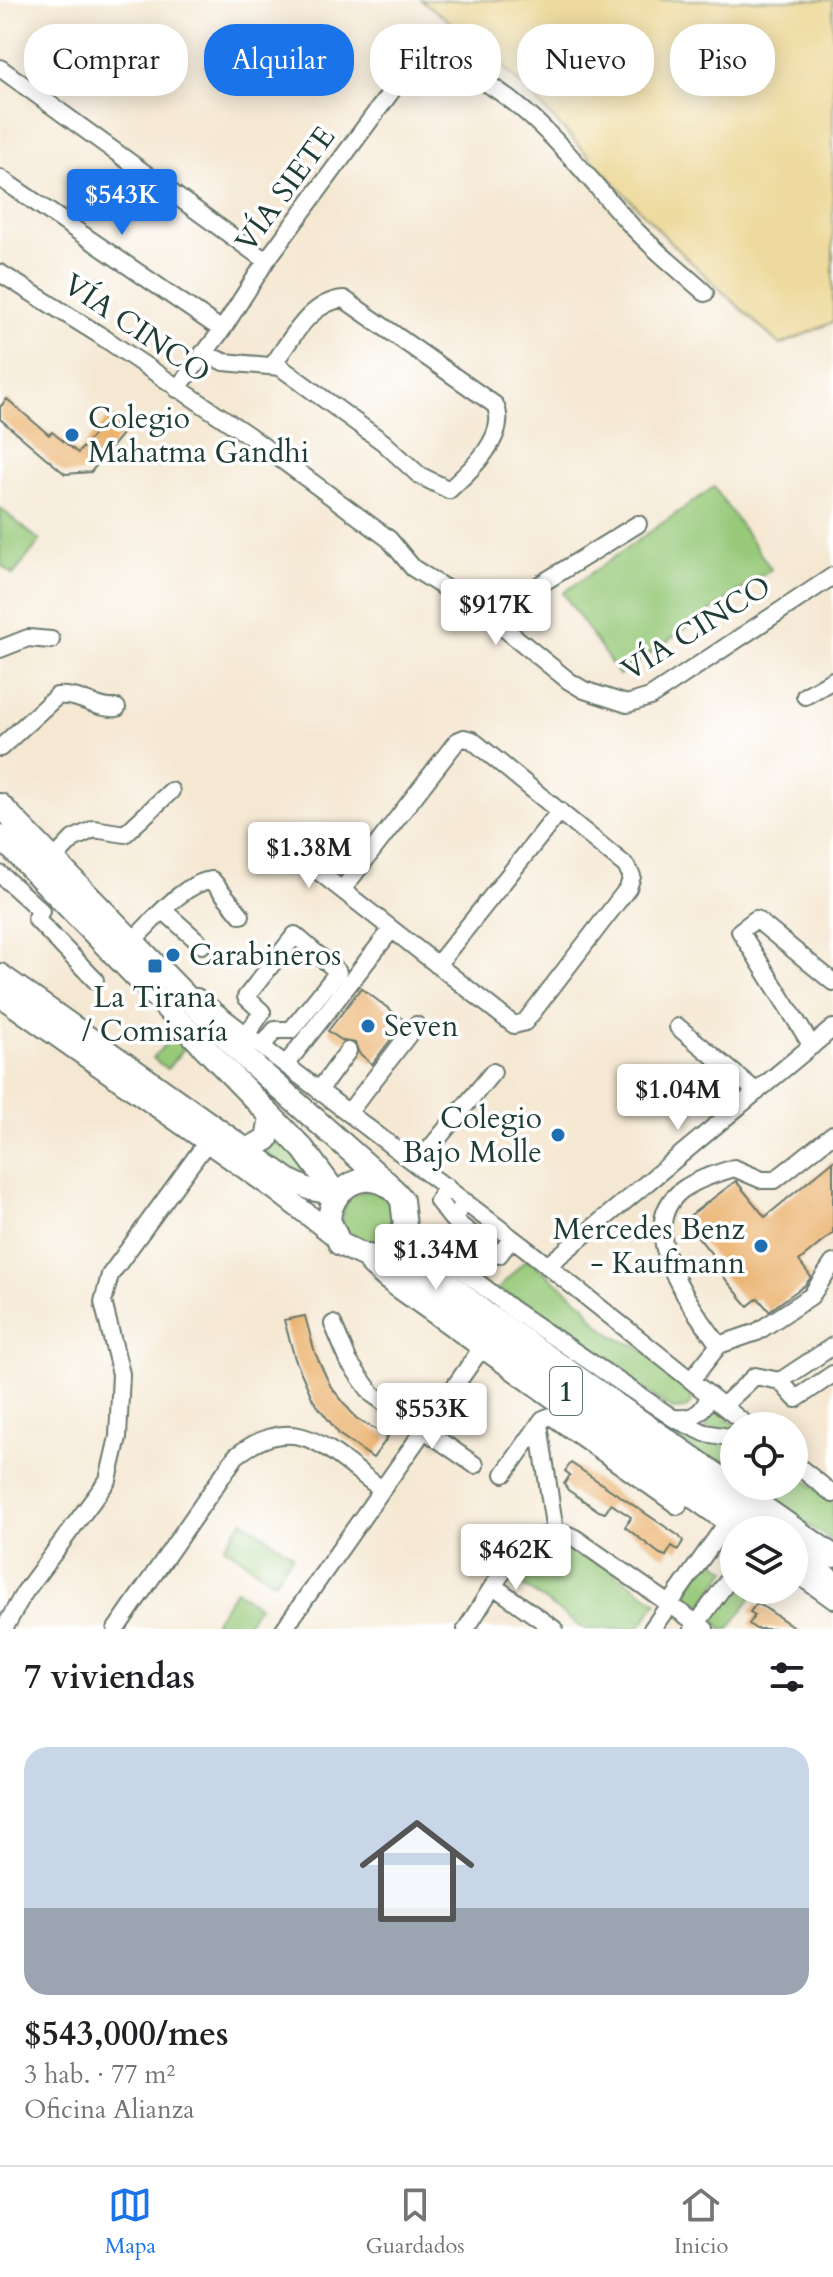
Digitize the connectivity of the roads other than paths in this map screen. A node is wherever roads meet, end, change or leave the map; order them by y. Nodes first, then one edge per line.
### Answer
1 (0, 68) edge
2 (0, 178) edge
3 (266, 261) junction
4 (0, 273) edge
5 (705, 293) dead end
6 (222, 330) junction
7 (203, 353) junction
8 (272, 366) junction
9 (177, 389) junction
10 (638, 524) dead end
11 (833, 576) edge
12 (489, 616) junction
13 (51, 640) dead end
14 (0, 649) edge
15 (833, 680) edge
16 (805, 696) dead end
17 (117, 708) dead end
18 (0, 748) edge
19 (171, 791) dead end
20 (0, 805) edge
21 (560, 811) junction
22 (0, 836) edge
23 (300, 857) dead end
24 (53, 860) junction
25 (0, 874) edge
26 (342, 890) junction
27 (164, 911) junction
28 (241, 915) dead end
29 (392, 929) junction
30 (132, 941) junction
31 (202, 945) dead end
32 (437, 965) junction
33 (160, 970) junction
34 (0, 974) edge
35 (95, 980) dead end
36 (833, 982) edge
37 (0, 996) edge
38 (416, 1025) dead end
39 (678, 1027) dead end
40 (833, 1028) edge
41 (248, 1033) junction
42 (263, 1045) junction
43 (812, 1046) junction
44 (348, 1051) dead end
45 (287, 1063) junction
46 (493, 1072) dead end
47 (320, 1089) junction
48 (757, 1092) junction
49 (349, 1112) junction
50 (271, 1117) junction
51 (833, 1134) edge
52 (207, 1142) junction
53 (247, 1150) junction
54 (417, 1164) junction
55 (388, 1184) junction
56 (447, 1187) junction
57 (337, 1195) junction
58 (466, 1202) junction
59 (452, 1219) junction
60 (490, 1221) junction
61 (334, 1235) junction
62 (401, 1236) junction
63 (476, 1237) junction
64 (512, 1238) junction
65 (367, 1256) junction
66 (833, 1263) edge
67 (547, 1266) junction
68 (333, 1324) dead end
69 (719, 1345) junction
70 (833, 1346) edge
71 (481, 1349) junction
72 (833, 1374) edge
73 (691, 1380) junction
74 (780, 1381) junction
75 (709, 1395) junction
76 (723, 1406) junction
77 (730, 1412) edge
78 (673, 1418) junction
79 (539, 1424) junction
80 (422, 1429) junction
81 (720, 1436) edge
82 (475, 1465) dead end
83 (504, 1474) dead end
84 (808, 1474) edge
85 (380, 1488) junction
86 (833, 1494) edge
87 (678, 1506) dead end
88 (740, 1516) edge
89 (720, 1520) edge
90 (555, 1532) junction
91 (720, 1540) edge
92 (833, 1556) edge
93 (808, 1564) edge
94 (808, 1582) edge
95 (833, 1582) edge
96 (495, 1587) junction
97 (720, 1594) edge
98 (833, 1600) edge
99 (670, 1604) junction
100 (699, 1627) edge
101 (4, 1629) edge
102 (116, 1629) edge
103 (284, 1629) edge
104 (466, 1629) edge
105 (554, 1629) edge
106 (652, 1629) edge

1 - 3 street
2 - 6 street
3 - 5 street, VÍA SIETE
3 - 6 street, VÍA SIETE
4 - 9 street, VÍA CINCO
6 - 7 street, VÍA SIETE
7 - 8 street
7 - 9 street, VÍA SIETE
8 - 8 street
9 - 12 street, VÍA CINCO
10 - 12 street
11 - 12 street, VÍA CINCO
13 - 14 street
15 - 16 street
17 - 18 street
19 - 24 street
20 - 24 highway
21 - 26 street
21 - 32 street
21 - 32 street
22 - 50 highway
23 - 26 street
24 - 30 highway
25 - 35 street
26 - 29 street
27 - 28 street
27 - 30 street
27 - 31 street
29 - 32 street
29 - 45 street
30 - 33 highway
33 - 41 street
33 - 55 highway
34 - 53 main road
36 - 43 street
37 - 52 main road, 1
38 - 49 street
39 - 48 street
40 - 43 street
41 - 42 street
41 - 42 street
42 - 45 street
43 - 48 street
44 - 47 street
45 - 47 street
46 - 54 street
47 - 49 street
48 - 67 street
49 - 54 street
50 - 53 highway
50 - 57 highway
51 - 69 street
52 - 61 main road, 1
52 - 101 street
53 - 57 main road
54 - 56 street
55 - 57 highway
55 - 62 highway
56 - 58 street
56 - 59 street
57 - 61 highway
58 - 59 street
58 - 60 street
59 - 63 street
60 - 63 street
60 - 64 street
61 - 65 highway, 1
62 - 65 highway
62 - 78 street
62 - 92 highway, 1
63 - 64 street
64 - 67 street
65 - 71 street
65 - 88 highway, 1
66 - 69 street
67 - 73 street
68 - 80 street
69 - 73 street
70 - 74 street
71 - 80 street
71 - 89 street
72 - 74 street
73 - 75 street
74 - 76 street
75 - 76 street
75 - 78 street
76 - 77 street
78 - 81 street
79 - 83 street
79 - 87 street
79 - 90 street
80 - 82 street
80 - 85 street
84 - 86 street
85 - 102 street
85 - 103 street
90 - 96 street
90 - 99 street
91 - 99 street
93 - 95 highway
94 - 98 street
96 - 104 street
96 - 105 street
97 - 100 street
99 - 100 street
99 - 106 street

